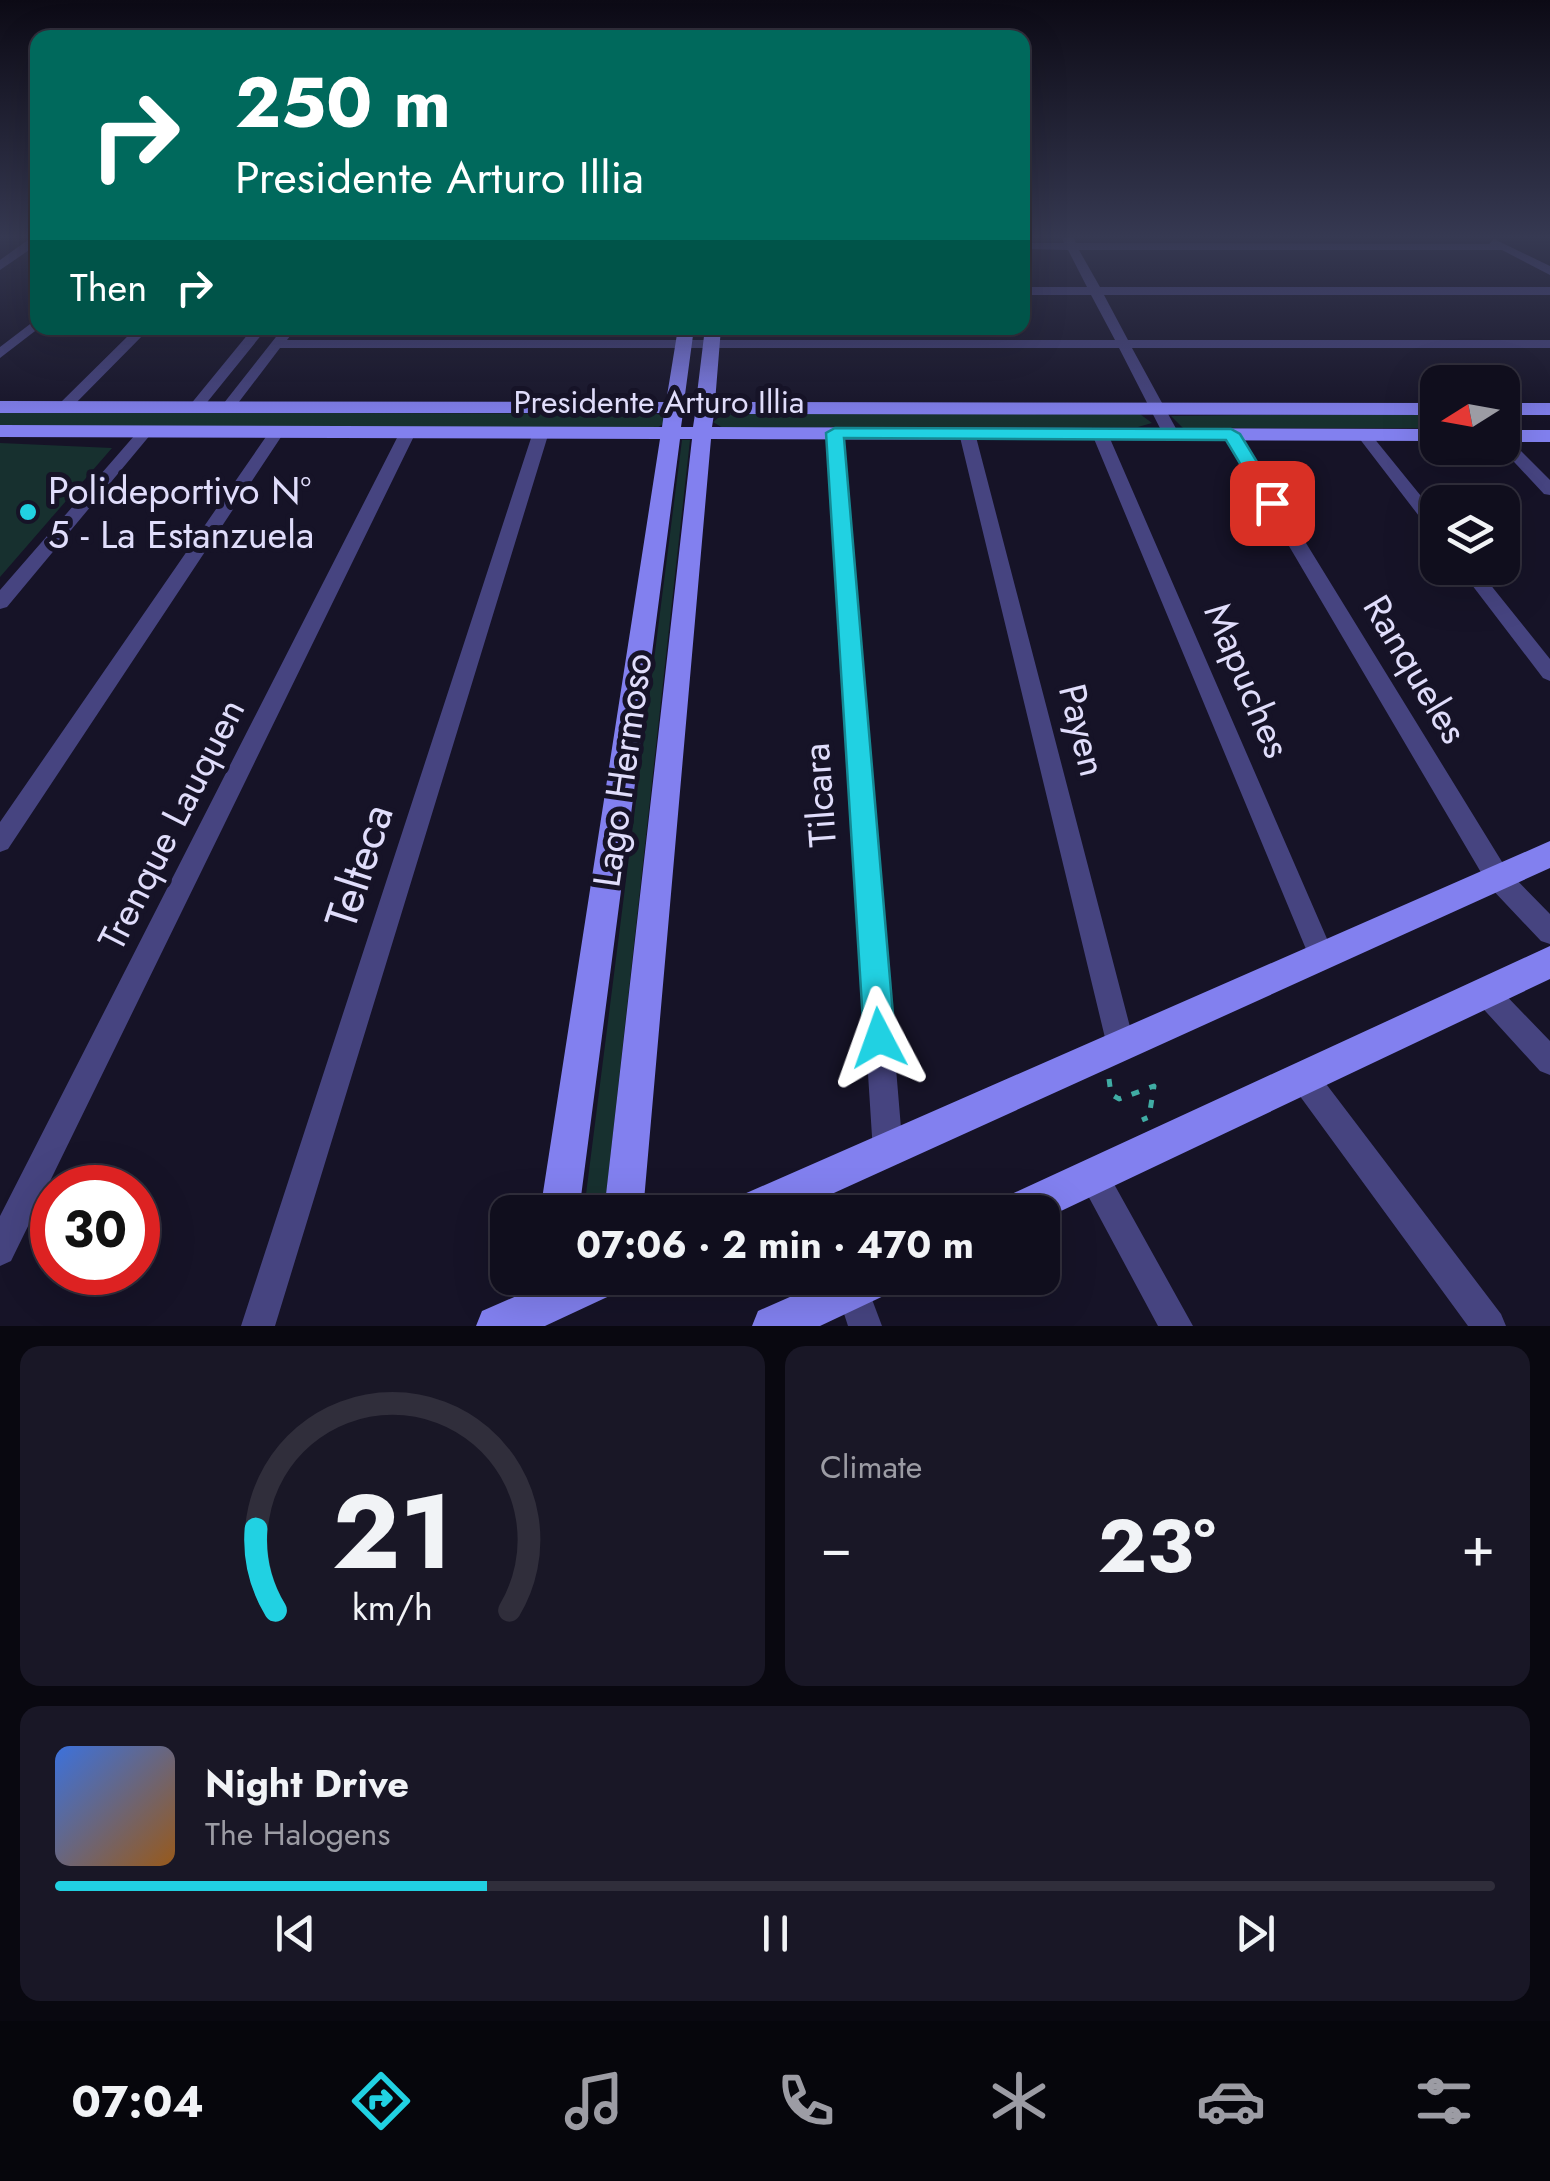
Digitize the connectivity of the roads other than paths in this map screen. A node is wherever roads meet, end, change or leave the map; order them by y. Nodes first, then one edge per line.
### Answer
1 (1099, 299) edge
2 (30, 329) edge
3 (136, 335) edge
4 (254, 335) edge
5 (283, 335) edge
6 (698, 336) edge
7 (276, 344) junction
8 (1124, 344) junction
9 (1550, 344) edge
10 (0, 354) edge
11 (0, 407) edge
12 (64, 408) junction
13 (195, 408) junction
14 (227, 408) junction
15 (1158, 409) junction
16 (1420, 409) edge
17 (1520, 409) edge
18 (1550, 409) edge
19 (673, 420) junction
20 (704, 420) junction
21 (0, 431) edge
22 (146, 431) junction
23 (277, 432) junction
24 (408, 432) junction
25 (541, 432) junction
26 (835, 433) junction
27 (966, 434) junction
28 (1100, 434) junction
29 (1171, 434) junction
30 (1231, 434) junction
31 (1364, 435) junction
32 (1420, 435) edge
33 (1550, 436) edge
34 (1520, 437) edge
35 (1520, 458) edge
36 (1550, 490) edge
37 (1420, 506) edge
38 (1481, 585) edge
39 (0, 602) edge
40 (1550, 673) edge
41 (0, 842) edge
42 (1550, 854) edge
43 (1498, 878) junction
44 (1550, 932) edge
45 (1322, 957) junction
46 (1550, 962) edge
47 (1486, 993) junction
48 (1109, 1052) junction
49 (1550, 1061) edge
50 (1304, 1078) junction
51 (888, 1152) junction
52 (1092, 1177) junction
53 (560, 1195) edge
54 (625, 1195) edge
55 (789, 1195) edge
56 (1053, 1195) edge
57 (0, 1250) edge
58 (541, 1295) edge
59 (865, 1298) edge
60 (789, 1318) edge
61 (258, 1326) edge
62 (497, 1326) edge
63 (1176, 1326) edge
64 (1489, 1326) edge

1 - 8 street
2 - 10 street
3 - 12 street
4 - 13 street
5 - 7 street
6 - 7 street
6 - 8 street
6 - 19 street, Lago Hermoso
6 - 20 street, Lago Hermoso
7 - 14 street
8 - 9 street
8 - 15 street
11 - 12 street, Presidente Arturo Illia
12 - 13 street, Presidente Arturo Illia
13 - 14 street, Presidente Arturo Illia
14 - 19 street, Presidente Arturo Illia
15 - 16 street, Presidente Arturo Illia
15 - 20 street, Presidente Arturo Illia
15 - 29 street
17 - 18 street
19 - 20 street, Presidente Arturo Illia
19 - 25 street, Presidente Arturo Illia
19 - 53 street, Lago Hermoso
20 - 26 street, Presidente Arturo Illia
20 - 54 street, Lago Hermoso
21 - 22 street, Presidente Arturo Illia
22 - 23 street, Presidente Arturo Illia
22 - 39 street
23 - 24 street, Presidente Arturo Illia
23 - 41 street
24 - 25 street, Presidente Arturo Illia
24 - 57 street, Trenque Lauquen
25 - 61 street, Telteca
26 - 27 street, Presidente Arturo Illia
26 - 51 street, Tilcara
27 - 28 street, Presidente Arturo Illia
27 - 48 street, Payen
28 - 29 street, Presidente Arturo Illia
28 - 45 street, Mapuches
29 - 30 street, Presidente Arturo Illia
30 - 31 street, Presidente Arturo Illia
30 - 43 street, Ranqueles
31 - 32 street, Presidente Arturo Illia
31 - 37 street
33 - 34 street
35 - 36 street
38 - 40 street
42 - 43 street
43 - 44 street, Ranqueles
43 - 45 street
45 - 48 street
46 - 47 street
47 - 49 street
47 - 50 street
48 - 51 street
50 - 52 street
50 - 64 street
51 - 55 street
52 - 56 street
52 - 63 street
58 - 62 street
59 - 60 street

